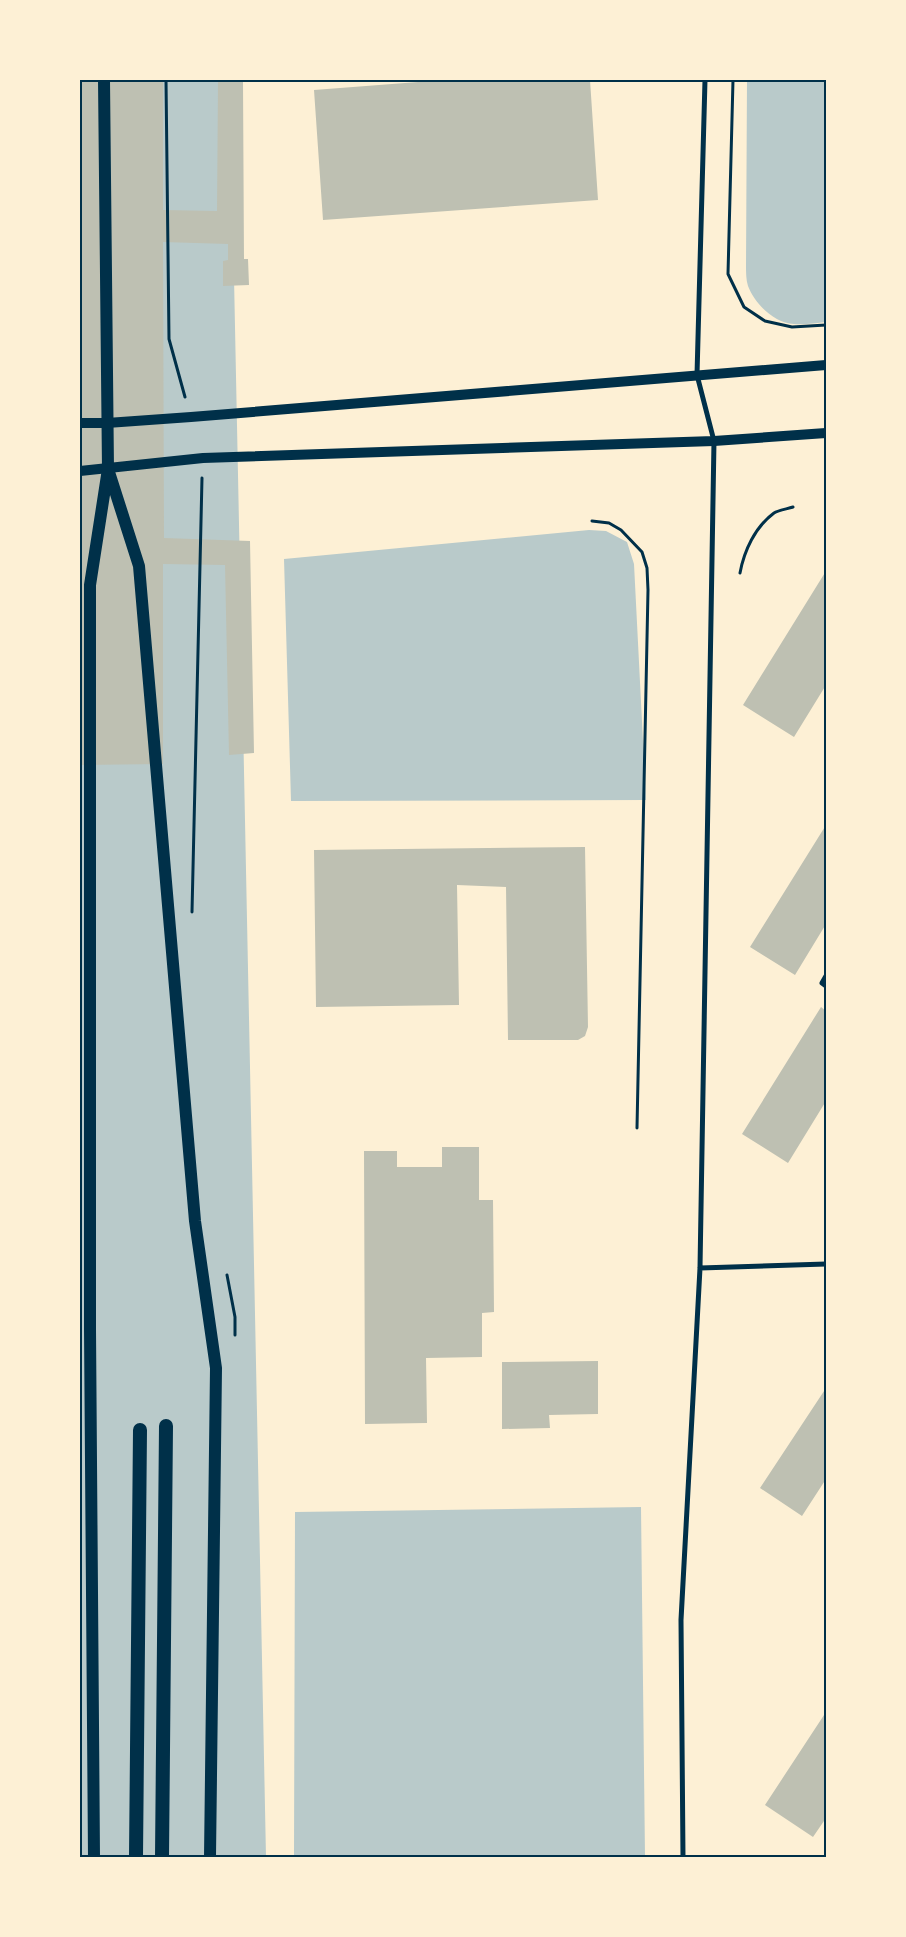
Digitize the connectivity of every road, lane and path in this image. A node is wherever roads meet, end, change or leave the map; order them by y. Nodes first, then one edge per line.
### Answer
1 (104, 80) edge
2 (166, 80) edge
3 (705, 80) edge
4 (733, 80) edge
5 (826, 325) edge
6 (826, 365) edge
7 (697, 374) junction
8 (191, 416) junction
9 (80, 423) edge
10 (107, 423) junction
11 (826, 433) edge
12 (714, 441) junction
13 (108, 469) junction
14 (80, 471) edge
15 (792, 507) dead end
16 (592, 522) dead end
17 (740, 573) dead end
18 (826, 976) edge
19 (826, 986) edge
20 (637, 1128) dead end
21 (826, 1264) edge
22 (700, 1268) junction
23 (166, 1426) dead end
24 (140, 1430) dead end
25 (94, 1857) edge
26 (136, 1857) edge
27 (162, 1857) edge
28 (210, 1857) edge
29 (683, 1857) edge

1 - 10 main road
2 - 8 path
3 - 7 street
4 - 5 path
6 - 7 main road
7 - 8 main road
7 - 12 street
8 - 10 main road
9 - 10 main road
10 - 13 main road
11 - 12 main road
12 - 13 main road
12 - 22 street
13 - 14 main road
13 - 25 main road
13 - 28 main road
15 - 17 path
16 - 20 path
18 - 19 street
21 - 22 street
22 - 29 street
23 - 27 highway
24 - 26 highway

